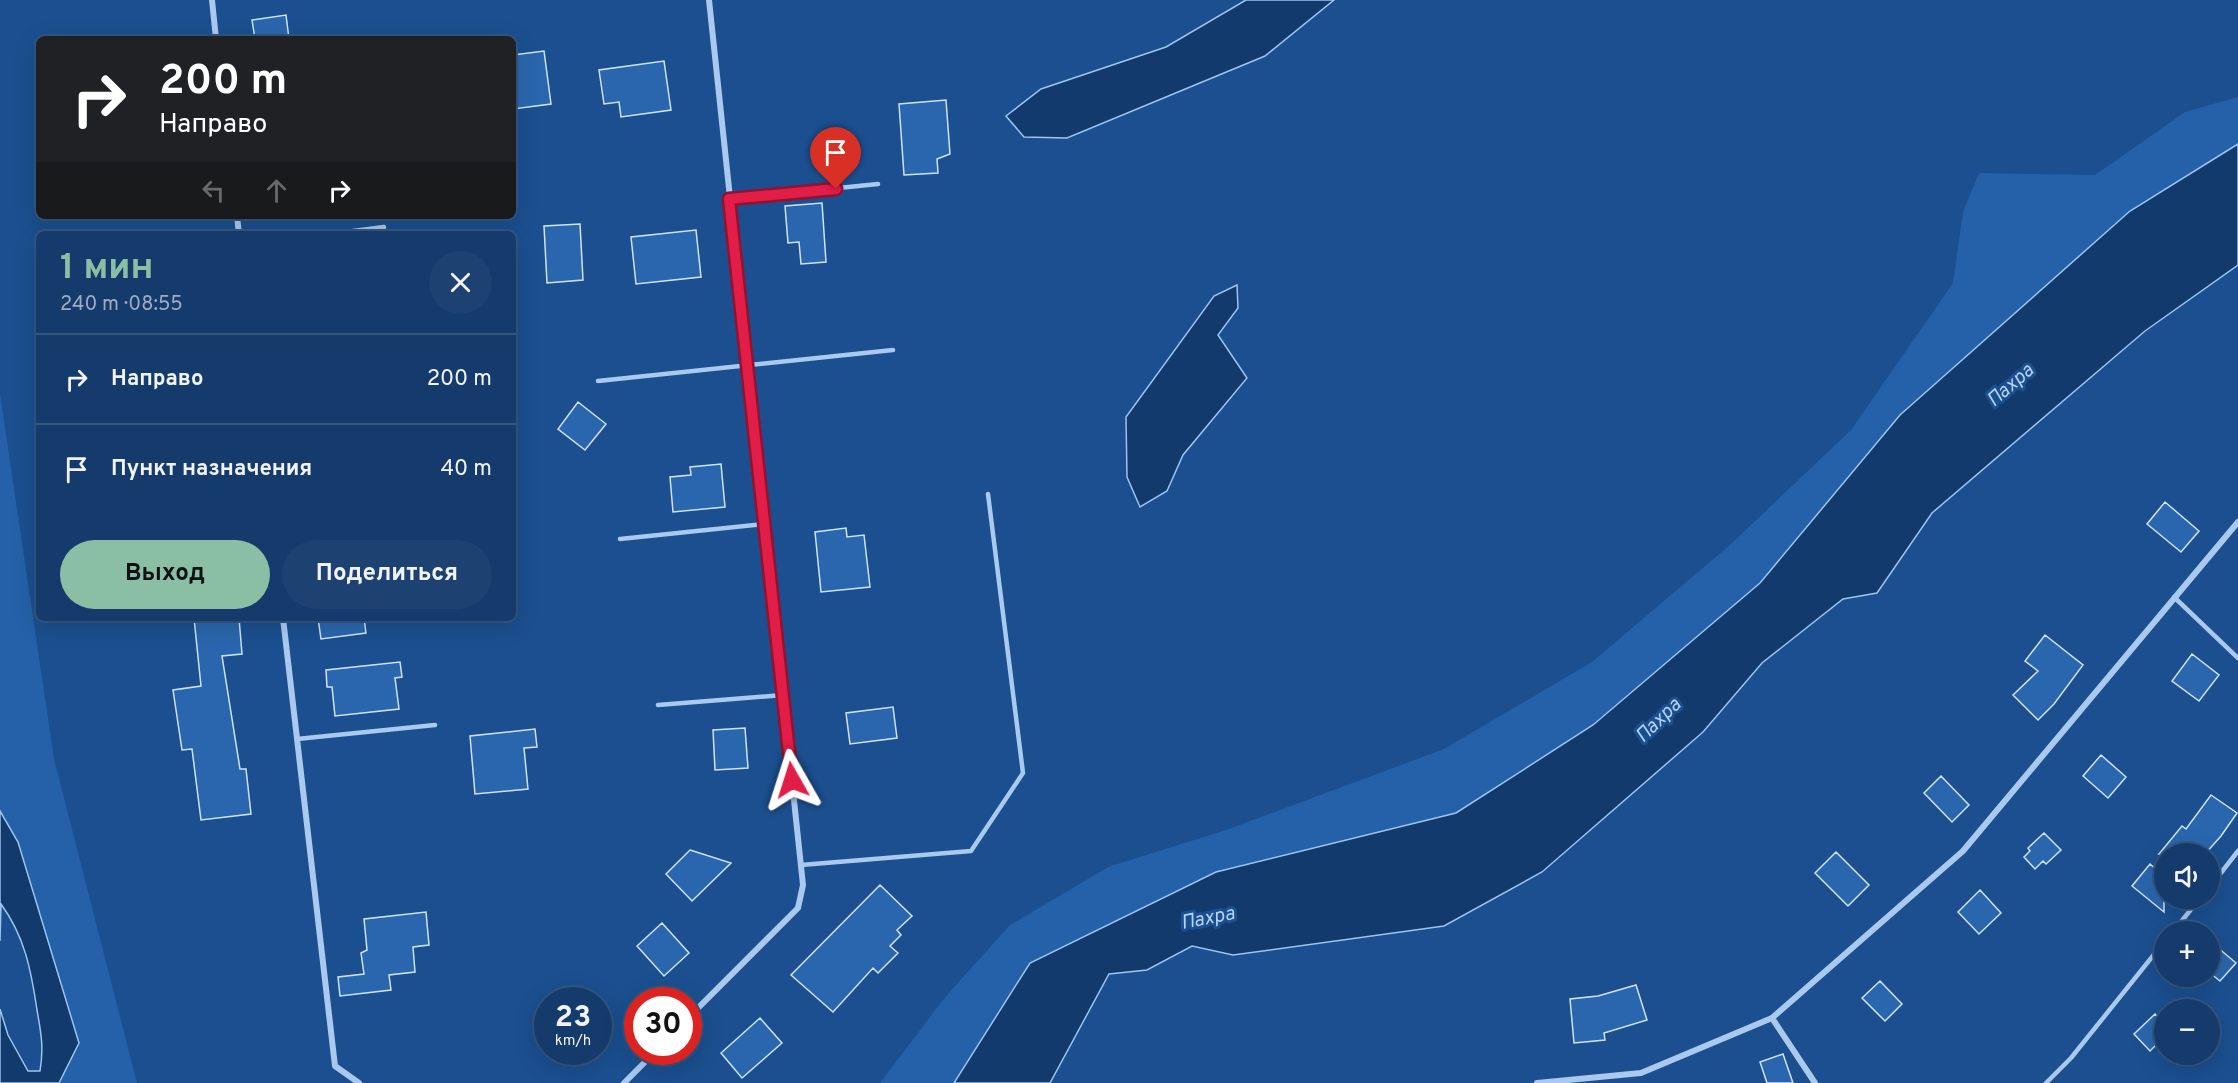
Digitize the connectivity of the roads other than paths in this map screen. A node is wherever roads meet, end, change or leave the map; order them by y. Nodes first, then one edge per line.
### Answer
1 (212, 0) edge
2 (709, 0) edge
3 (216, 36) edge
4 (878, 184) dead end
5 (729, 199) junction
6 (384, 227) dead end
7 (353, 231) edge
8 (893, 350) dead end
9 (746, 363) junction
10 (598, 381) dead end
11 (988, 494) dead end
12 (2238, 522) edge
13 (765, 524) junction
14 (620, 539) dead end
15 (2174, 597) junction
16 (284, 621) edge
17 (2238, 658) edge
18 (783, 696) junction
19 (658, 705) dead end
20 (435, 725) dead end
21 (297, 738) junction
22 (2238, 851) edge
23 (801, 865) junction
24 (2220, 874) edge
25 (2191, 909) edge
26 (2182, 921) edge
27 (2154, 954) edge
28 (702, 1004) edge
29 (1772, 1018) junction
30 (642, 1065) edge
31 (359, 1083) edge
32 (624, 1083) edge
33 (1537, 1083) edge
34 (1815, 1083) edge
35 (2046, 1083) edge

1 - 3 street
2 - 5 street
4 - 5 lane
5 - 9 street
6 - 7 lane
8 - 9 lane
9 - 10 lane
9 - 13 street
11 - 23 lane
12 - 15 street
13 - 14 lane
13 - 18 street
15 - 17 lane
15 - 29 street
16 - 21 street
18 - 19 lane
18 - 23 street
20 - 21 lane
21 - 31 street
22 - 24 lane
23 - 28 street
25 - 26 lane
27 - 35 lane
29 - 33 street
29 - 34 street
30 - 32 street

